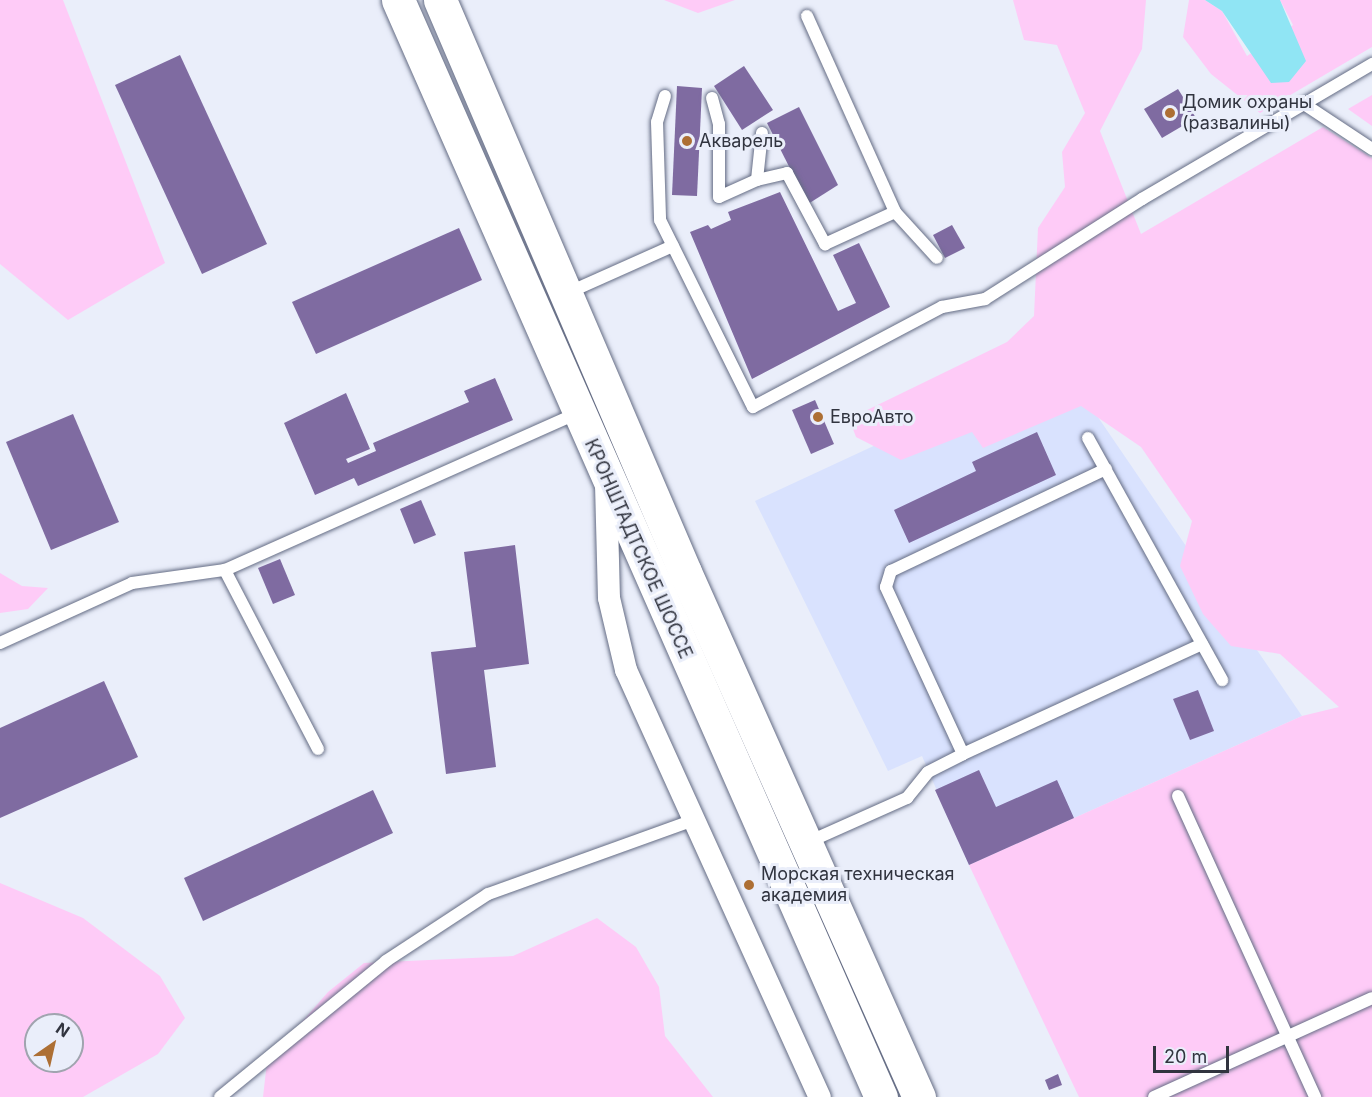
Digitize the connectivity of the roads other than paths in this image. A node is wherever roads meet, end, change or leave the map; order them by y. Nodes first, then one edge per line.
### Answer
1 (398, 0) edge
2 (440, 0) edge
3 (807, 16) dead end
4 (1372, 64) edge
5 (664, 96) dead end
6 (712, 98) dead end
7 (1304, 104) junction
8 (762, 133) dead end
9 (1372, 149) edge
10 (758, 180) junction
11 (895, 212) junction
12 (673, 246) junction
13 (937, 258) dead end
14 (564, 294) junction
15 (578, 413) junction
16 (1088, 438) dead end
17 (1106, 469) junction
18 (606, 476) junction
19 (225, 570) junction
20 (0, 643) edge
21 (1202, 644) junction
22 (1222, 680) dead end
23 (318, 749) dead end
24 (963, 754) junction
25 (1178, 796) dead end
26 (694, 820) junction
27 (805, 843) junction
28 (1372, 998) edge
29 (1287, 1039) junction
30 (220, 1097) edge
31 (820, 1097) edge
32 (881, 1097) edge
33 (919, 1097) edge
34 (1154, 1097) edge
35 (1315, 1097) edge

1 - 15 main road, КРОНШТАДТСКОЕ ШОССЕ
2 - 14 main road, КРОНШТАДТСКОЕ ШОССЕ
3 - 11 lane
4 - 7 lane
5 - 12 lane
6 - 10 lane
7 - 9 lane
7 - 12 lane
8 - 10 lane
10 - 11 lane
11 - 13 lane
12 - 14 lane
14 - 27 main road, КРОНШТАДТСКОЕ ШОССЕ
15 - 18 main road, КРОНШТАДТСКОЕ ШОССЕ
15 - 19 lane
16 - 17 lane
17 - 21 lane
17 - 24 lane
18 - 26 street
18 - 32 main road, КРОНШТАДТСКОЕ ШОССЕ
19 - 20 lane
19 - 23 lane
21 - 22 lane
21 - 24 lane
24 - 27 lane
25 - 29 lane
26 - 30 lane
26 - 31 street
27 - 33 main road, КРОНШТАДТСКОЕ ШОССЕ
28 - 29 lane
29 - 34 lane
29 - 35 lane

